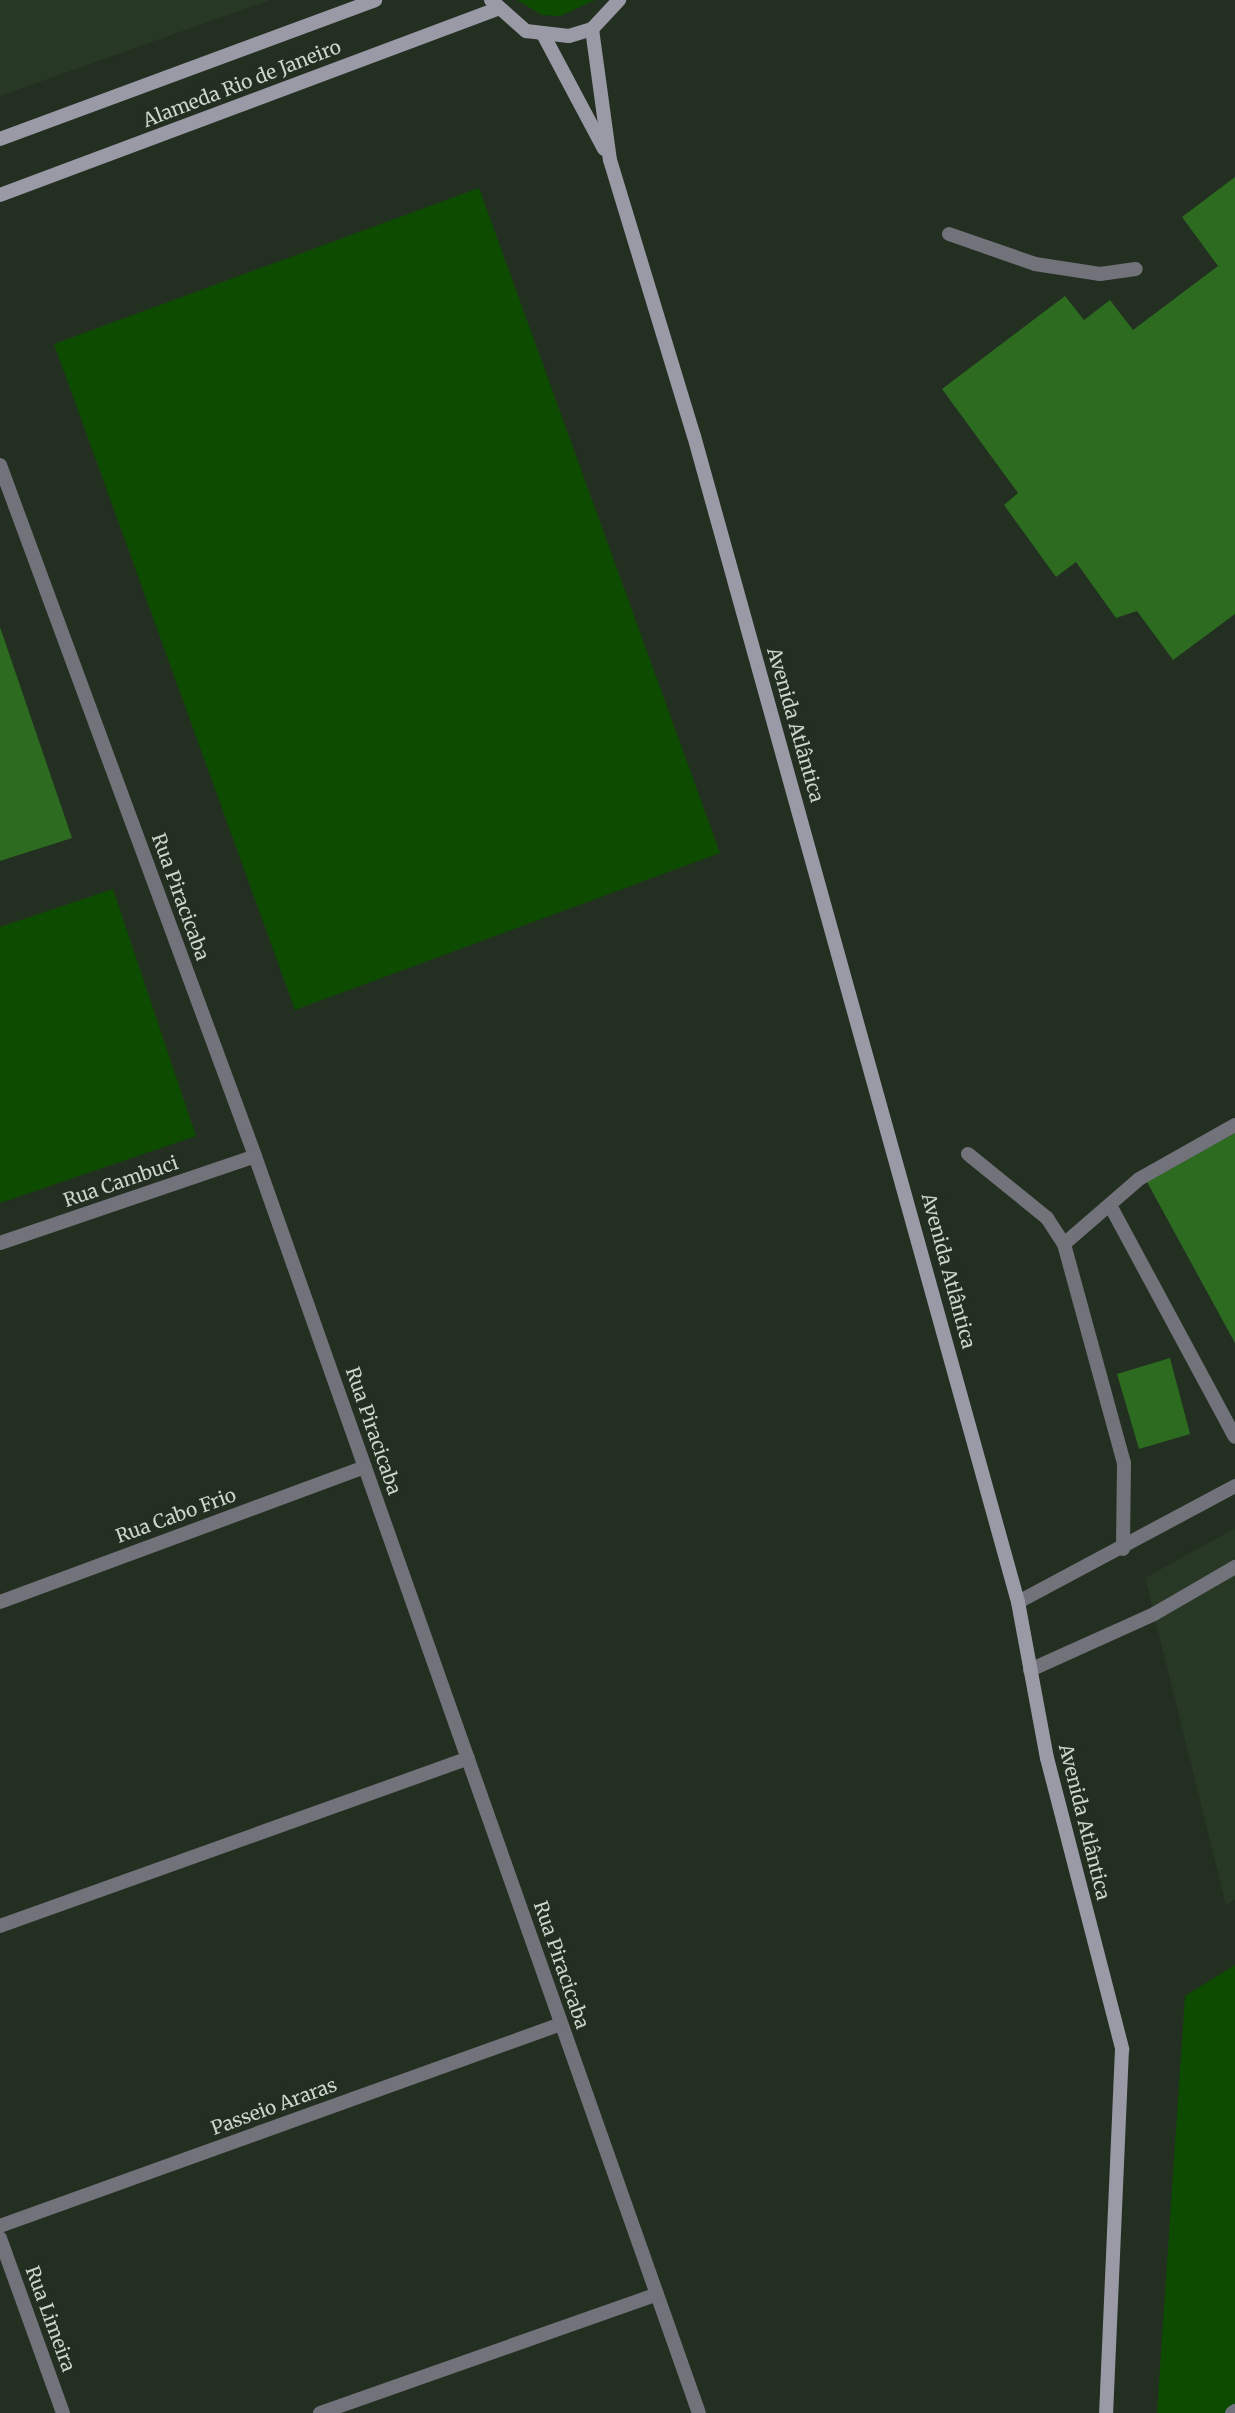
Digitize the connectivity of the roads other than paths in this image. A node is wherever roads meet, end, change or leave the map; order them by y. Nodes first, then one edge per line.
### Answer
1 (375, 0) edge
2 (619, 0) edge
3 (494, 5) edge
4 (592, 29) junction
5 (544, 36) junction
6 (0, 139) edge
7 (610, 160) junction
8 (0, 195) edge
9 (949, 234) dead end
10 (1136, 269) dead end
11 (0, 465) edge
12 (1235, 1125) edge
13 (968, 1154) dead end
14 (255, 1156) junction
15 (1111, 1207) junction
16 (0, 1243) edge
17 (1064, 1244) junction
18 (1235, 1437) edge
19 (365, 1467) junction
20 (1235, 1486) edge
21 (1123, 1549) junction
22 (1235, 1567) edge
23 (0, 1602) edge
24 (1018, 1602) junction
25 (1031, 1670) junction
26 (468, 1758) junction
27 (0, 1926) edge
28 (561, 2024) junction
29 (0, 2226) edge
30 (0, 2238) edge
31 (657, 2294) junction
32 (63, 2413) edge
33 (320, 2413) edge
34 (699, 2413) edge
35 (1106, 2413) edge

1 - 6 street, Alameda Rio de Janeiro
2 - 4 street
3 - 5 street
3 - 8 street, Alameda Rio de Janeiro
4 - 5 street
4 - 7 street, Avenida Atlântica
5 - 7 street, Avenida Atlântica
7 - 24 street, Avenida Atlântica
9 - 10 street
11 - 14 street, Rua Piracicaba
12 - 15 street
13 - 17 street
14 - 16 street, Rua Cambuci
14 - 19 street, Rua Piracicaba
15 - 17 street
15 - 18 street
17 - 21 street
19 - 23 street, Rua Cabo Frio
19 - 26 street, Rua Piracicaba
20 - 21 street
21 - 24 street
22 - 25 street
24 - 25 street, Avenida Atlântica
25 - 35 street, Avenida Atlântica
26 - 27 street
26 - 28 street, Rua Piracicaba
28 - 29 street, Passeio Araras
28 - 31 street, Rua Piracicaba
30 - 32 street, Rua Limeira
31 - 33 street
31 - 34 street, Rua Piracicaba

